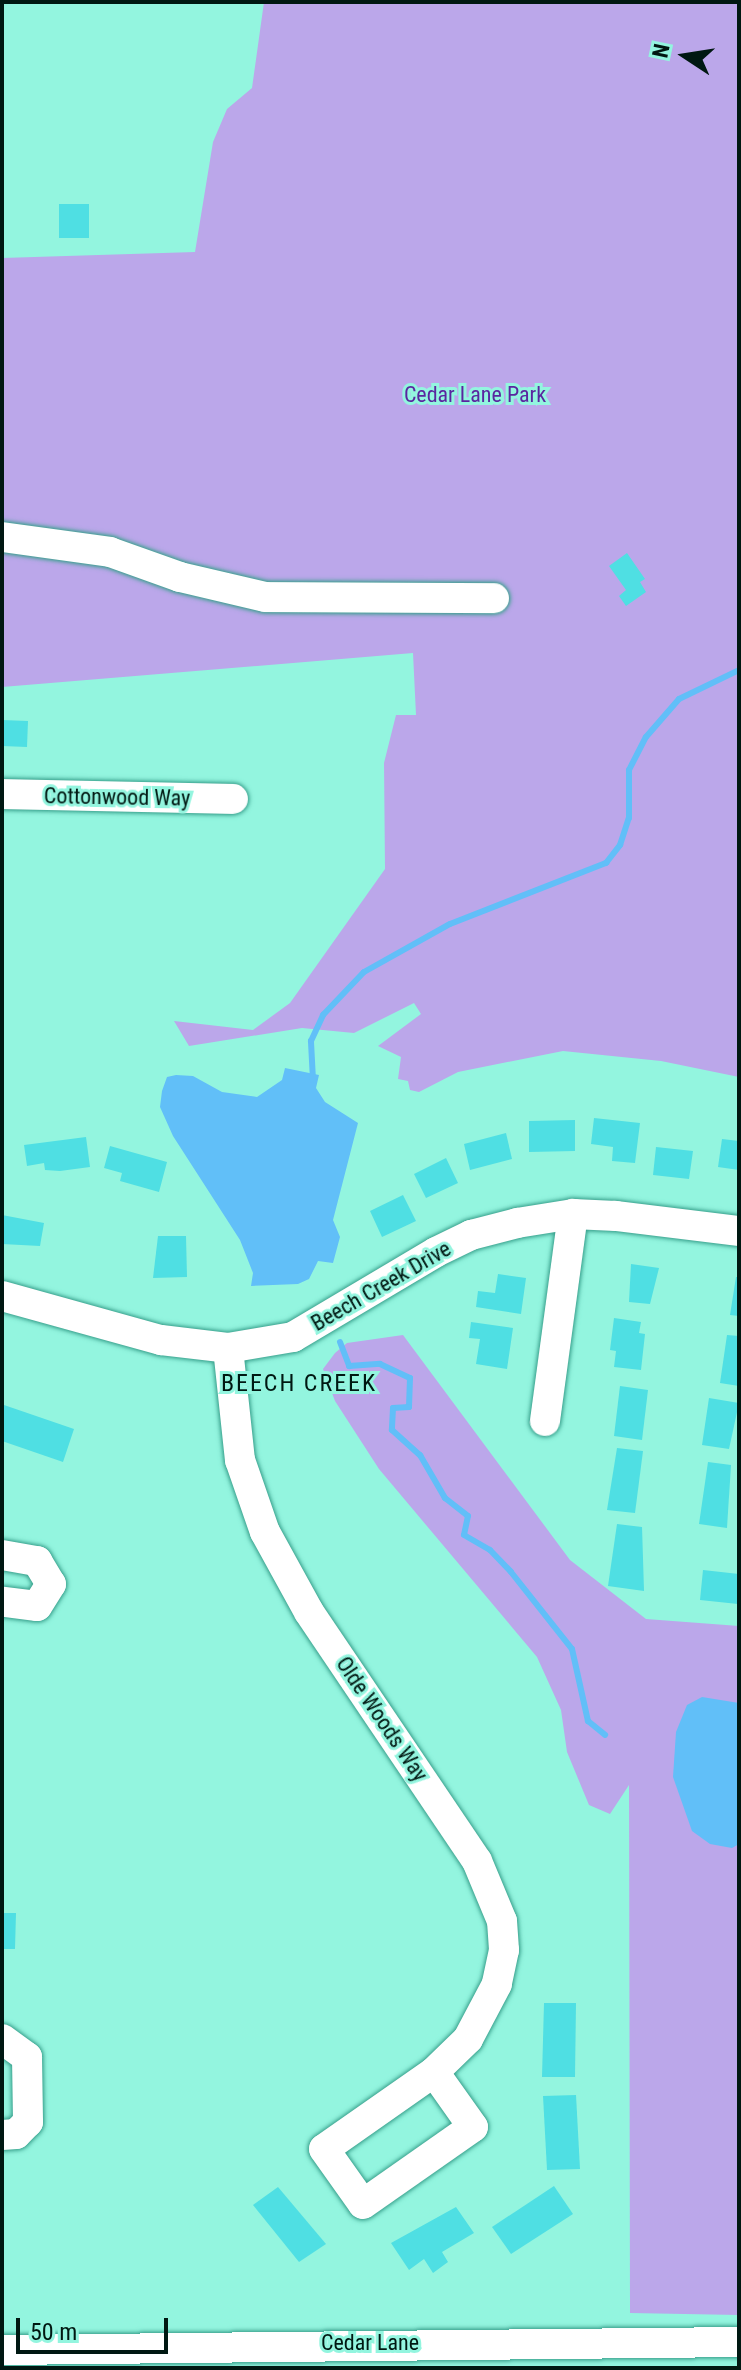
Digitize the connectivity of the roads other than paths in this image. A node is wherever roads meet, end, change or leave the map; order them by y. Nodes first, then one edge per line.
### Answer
1 (2, 537) edge
2 (494, 598) dead end
3 (2, 794) edge
4 (233, 799) dead end
5 (573, 1214) junction
6 (739, 1231) edge
7 (2, 1296) edge
8 (228, 1348) junction
9 (545, 1421) dead end
10 (2, 1555) edge
11 (2, 1602) edge
12 (2, 2039) edge
13 (434, 2072) junction
14 (2, 2135) edge
15 (2, 2350) edge
16 (726, 2351) edge
17 (268, 2356) edge

1 - 2 street
3 - 4 street, Cottonwood Way
5 - 6 street, Beech Creek Drive
5 - 8 street, Beech Creek Drive
5 - 9 street
7 - 8 street, Beech Creek Drive
8 - 13 street, Olde Woods Way
10 - 11 street
12 - 14 street
13 - 13 street, Olde Woods Way
15 - 17 street, Cedar Lane
16 - 17 street, Cedar Lane

